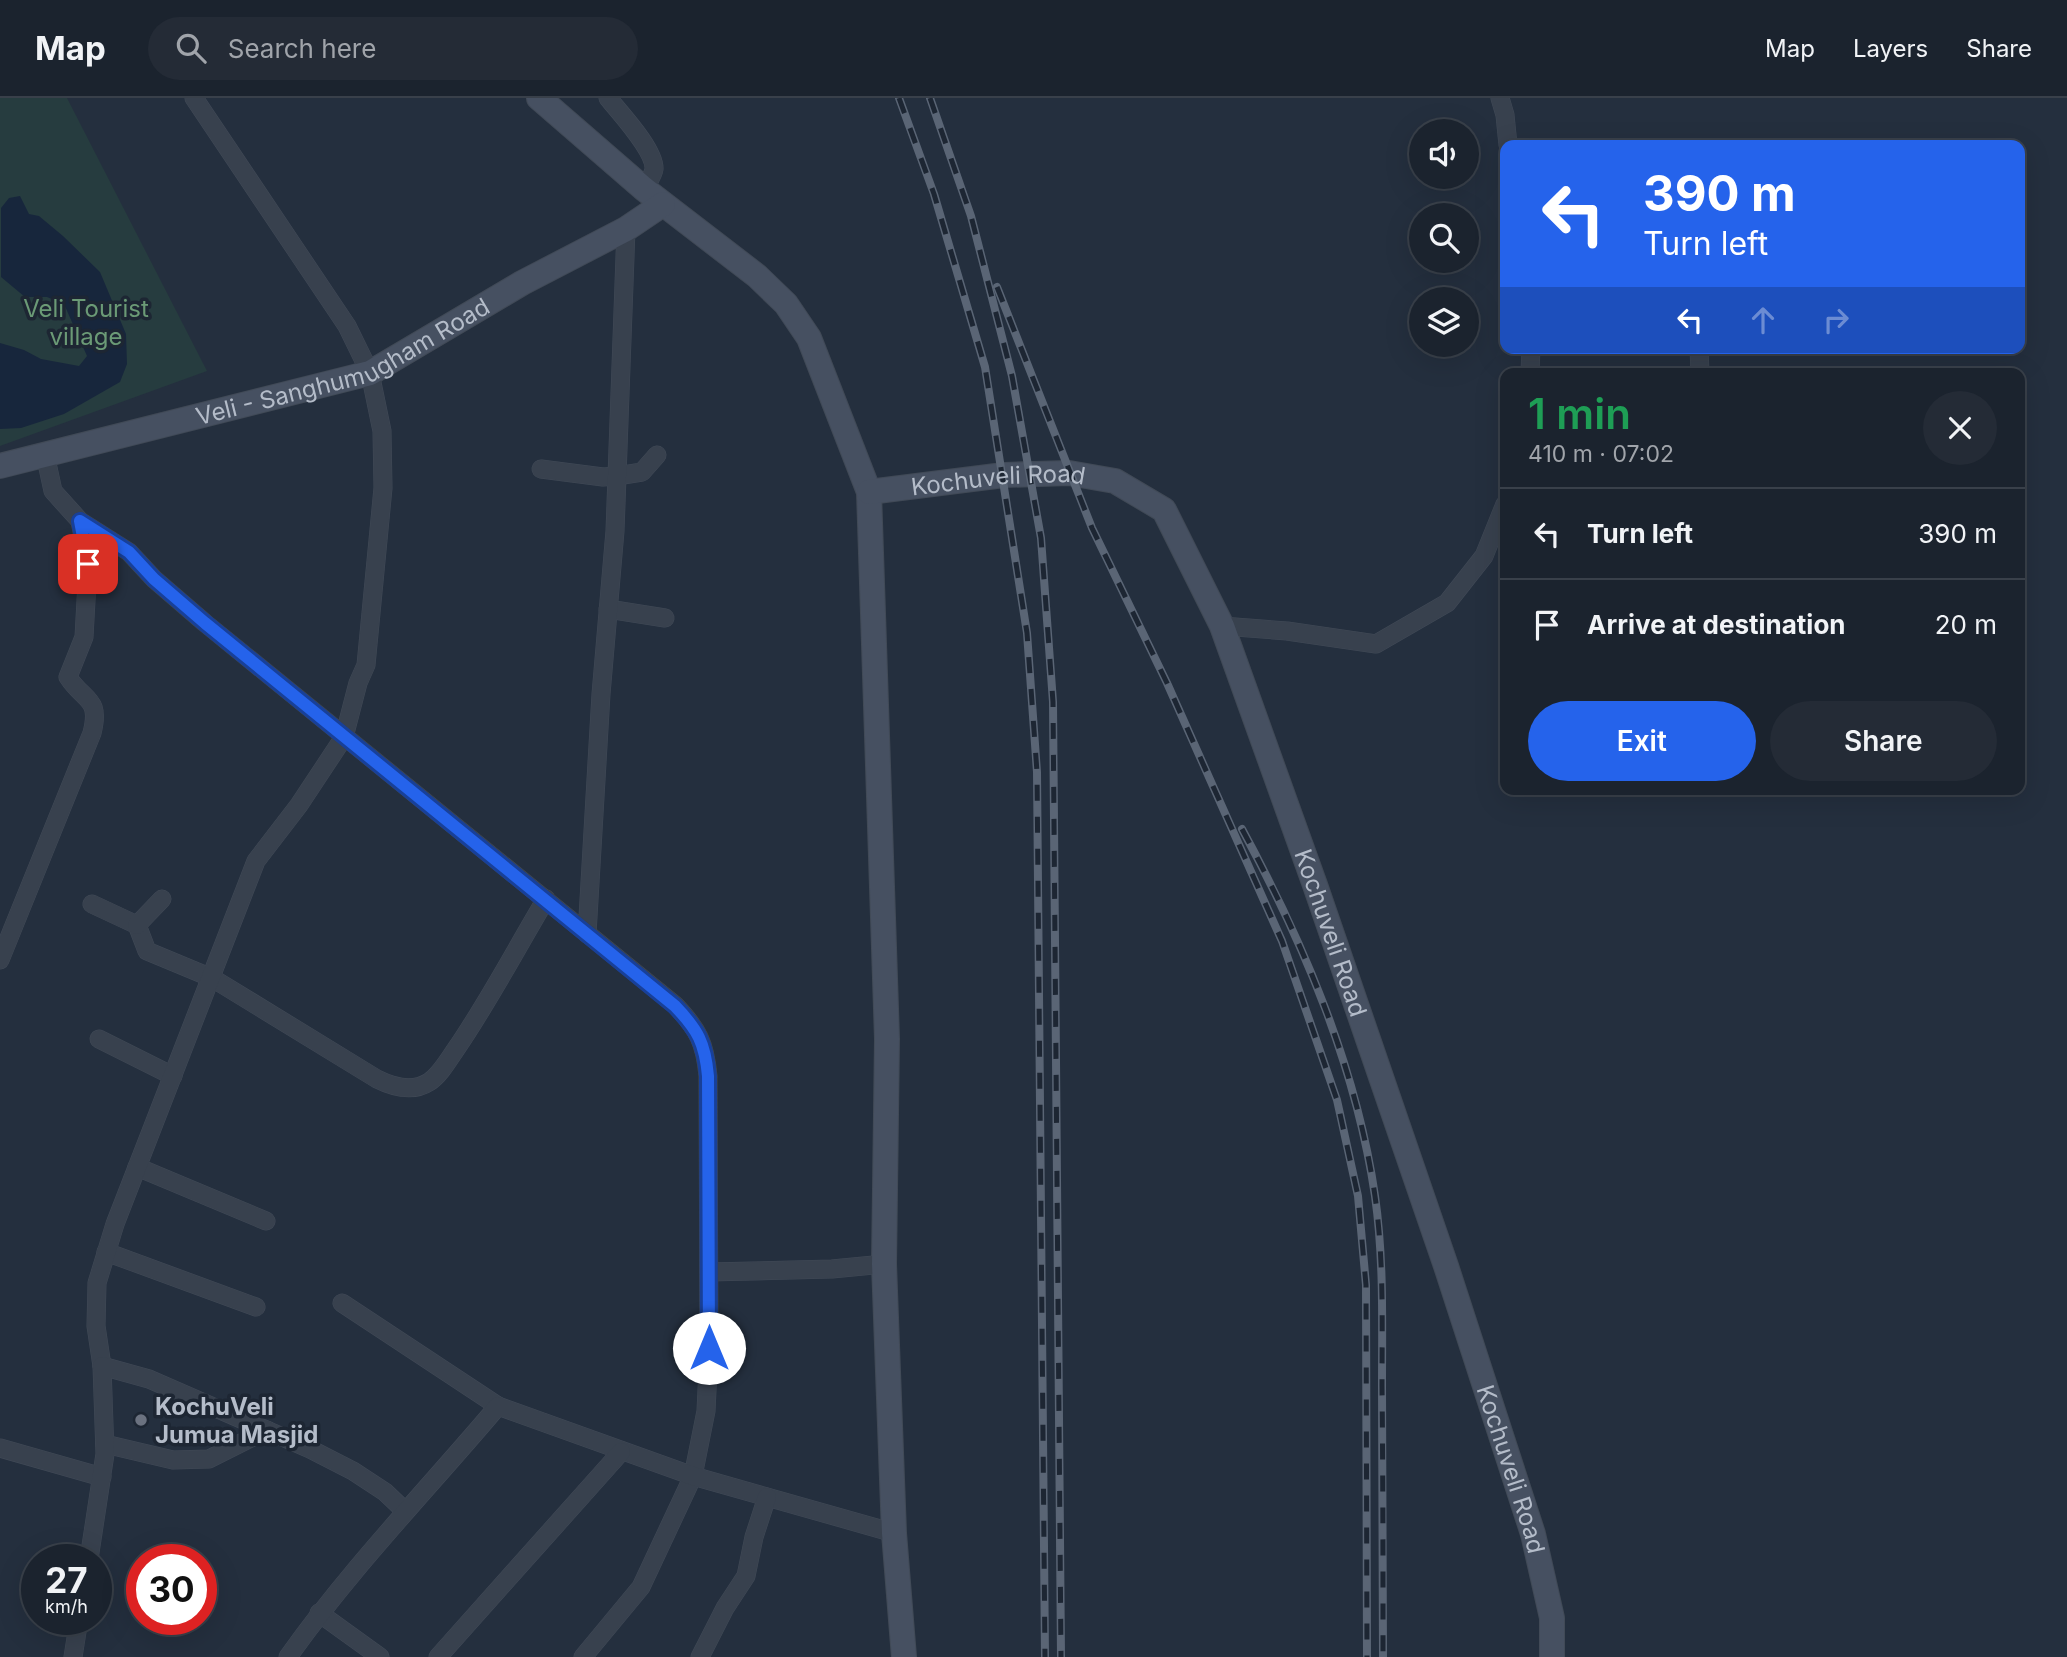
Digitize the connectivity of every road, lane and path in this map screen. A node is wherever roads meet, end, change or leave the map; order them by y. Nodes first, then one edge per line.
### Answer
1 (194, 98) edge
2 (540, 98) edge
3 (608, 98) edge
4 (1500, 98) edge
5 (1507, 140) edge
6 (653, 196) junction
7 (626, 229) junction
8 (370, 373) junction
9 (45, 454) junction
10 (657, 455) dead end
11 (0, 466) edge
12 (541, 469) dead end
13 (617, 476) junction
14 (869, 492) junction
15 (1500, 516) edge
16 (80, 521) junction
17 (608, 608) junction
18 (665, 618) dead end
19 (1222, 625) junction
20 (344, 737) junction
21 (162, 899) dead end
22 (546, 899) junction
23 (92, 904) dead end
24 (137, 925) junction
25 (587, 934) junction
26 (0, 960) edge
27 (212, 978) junction
28 (99, 1039) dead end
29 (173, 1076) junction
30 (137, 1167) junction
31 (266, 1221) dead end
32 (106, 1252) junction
33 (884, 1264) junction
34 (709, 1272) junction
35 (342, 1303) dead end
36 (256, 1307) dead end
37 (102, 1366) junction
38 (498, 1406) junction
39 (267, 1430) junction
40 (105, 1444) junction
41 (0, 1447) edge
42 (621, 1451) junction
43 (693, 1476) junction
44 (102, 1477) junction
45 (767, 1497) junction
46 (405, 1511) junction
47 (894, 1533) junction
48 (91, 1544) edge
49 (319, 1613) junction
50 (76, 1635) edge
51 (73, 1657) edge
52 (288, 1657) edge
53 (380, 1657) edge
54 (438, 1657) edge
55 (583, 1657) edge
56 (701, 1657) edge
57 (904, 1657) edge
58 (1552, 1657) edge

1 - 8 street
2 - 6 main road
3 - 6 street
4 - 5 street
6 - 7 main road, Veli - Sanghumugham Road
6 - 14 main road
7 - 8 main road, Veli - Sanghumugham Road
7 - 13 street
8 - 9 main road, Veli - Sanghumugham Road
8 - 20 street
9 - 11 main road, Veli - Sanghumugham Road
9 - 16 street
10 - 13 street
12 - 13 street
13 - 17 street
14 - 19 main road, Kochuveli Road
14 - 33 main road
15 - 19 street
16 - 20 street
16 - 26 street
17 - 18 street
17 - 25 street
19 - 58 main road, Kochuveli Road
20 - 22 street
20 - 27 street
21 - 24 street
22 - 25 street
22 - 27 street
23 - 24 street
24 - 27 street
25 - 34 street
27 - 29 street
28 - 29 street
29 - 30 street
30 - 31 street
30 - 32 street
32 - 36 street
32 - 37 street
33 - 34 street
33 - 47 main road
34 - 43 street
35 - 38 street
37 - 39 street
37 - 40 street
38 - 42 street
38 - 46 street
39 - 40 street
39 - 46 street
40 - 44 street
41 - 44 street
42 - 43 street
42 - 54 street
43 - 45 street
43 - 55 street
44 - 48 street
45 - 47 street
45 - 56 street
46 - 49 street
47 - 57 main road
49 - 52 street
49 - 53 street
50 - 51 street

